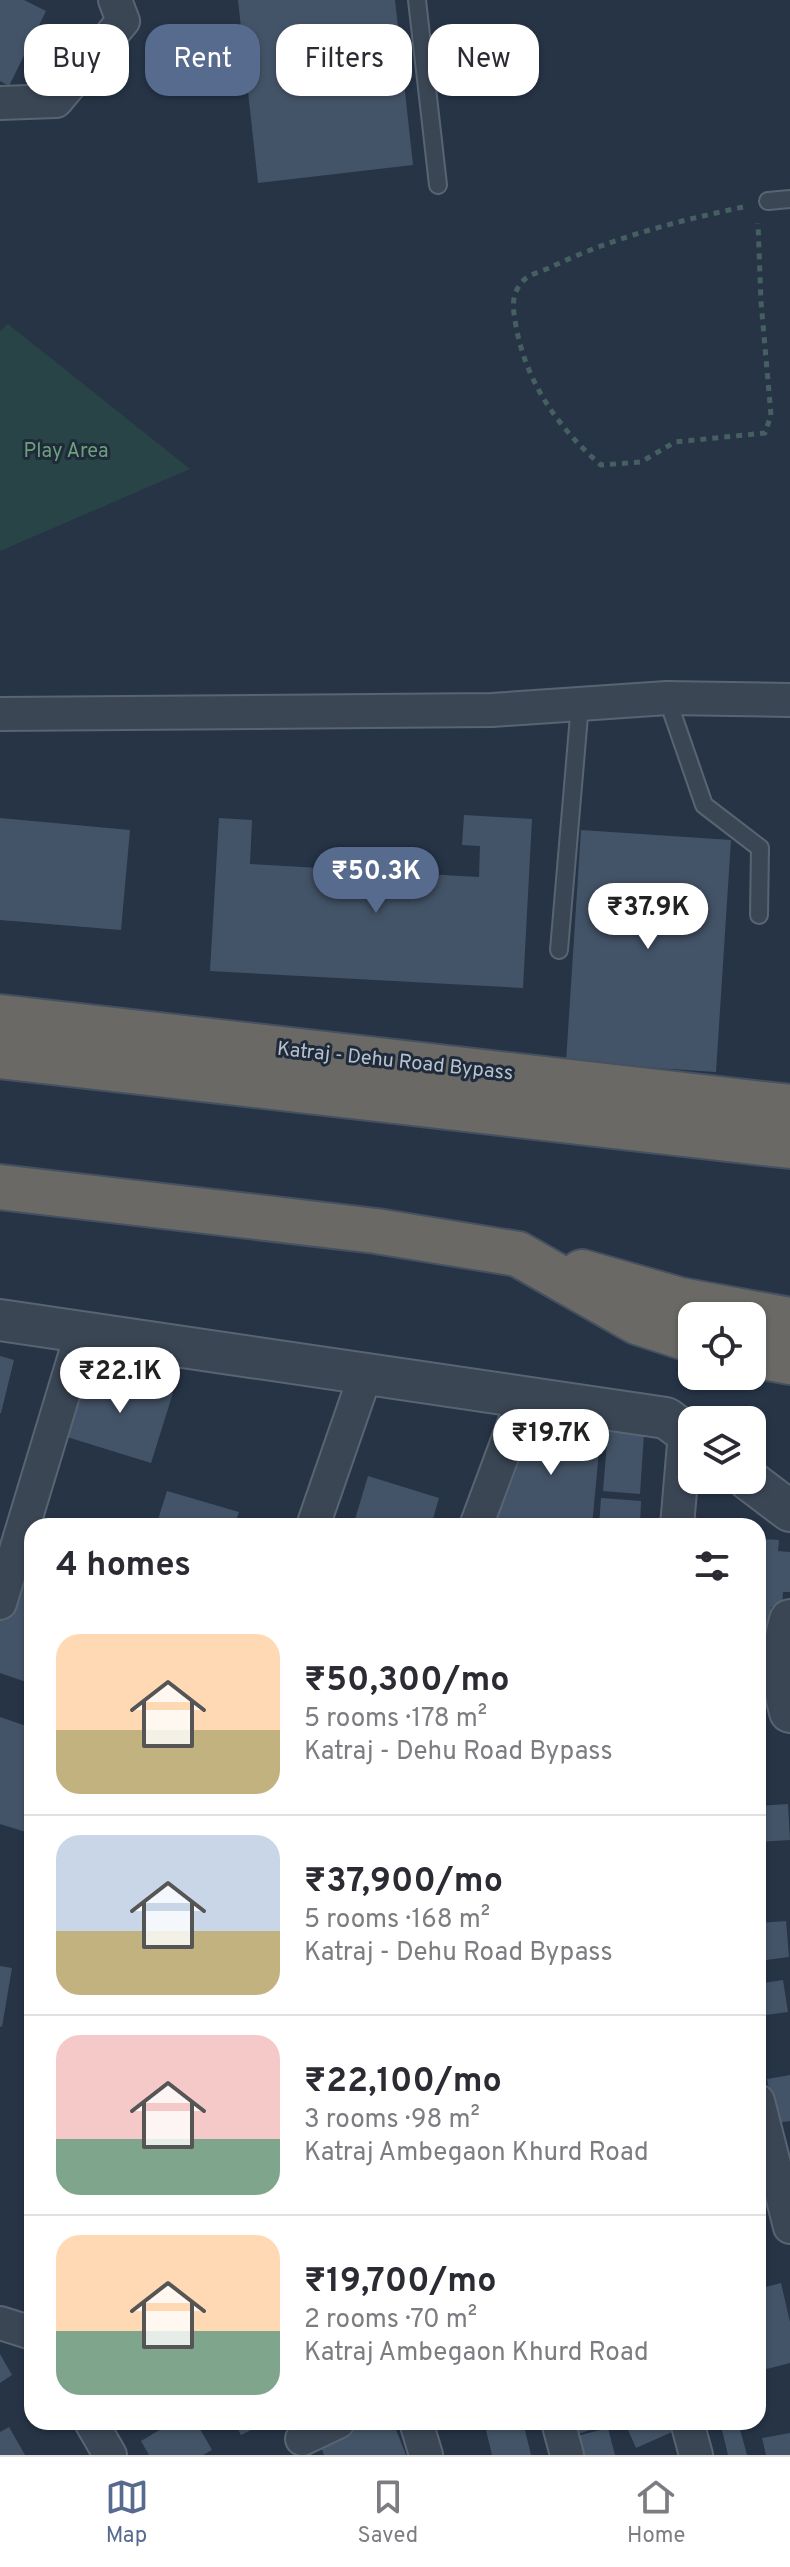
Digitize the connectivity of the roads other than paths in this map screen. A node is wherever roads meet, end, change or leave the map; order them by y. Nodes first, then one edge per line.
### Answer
1 (115, 0) edge
2 (417, 0) edge
3 (9, 103) edge
4 (0, 131) edge
5 (438, 185) dead end
6 (790, 199) edge
7 (762, 203) road end
8 (667, 698) junction
9 (790, 700) edge
10 (580, 704) junction
11 (0, 714) edge
12 (759, 915) dead end
13 (559, 950) dead end
14 (0, 1017) edge
15 (0, 1056) edge
16 (790, 1107) edge
17 (790, 1146) edge
18 (0, 1187) edge
19 (518, 1254) junction
20 (0, 1320) edge
21 (790, 1320) edge
22 (82, 1332) junction
23 (678, 1335) edge
24 (766, 1358) edge
25 (790, 1362) edge
26 (366, 1373) junction
27 (524, 1397) junction
28 (678, 1427) edge
29 (766, 1493) edge
30 (681, 1494) edge
31 (790, 1511) edge
32 (316, 1518) edge
33 (479, 1518) edge
34 (678, 1518) edge
35 (0, 1603) edge
36 (790, 1620) edge
37 (790, 1712) edge
38 (766, 2132) edge
39 (790, 2227) edge
40 (0, 2323) edge
41 (24, 2330) edge
42 (96, 2430) edge
43 (322, 2430) edge
44 (418, 2430) edge
45 (560, 2430) edge
46 (689, 2430) edge
47 (303, 2439) edge
48 (110, 2455) edge
49 (426, 2455) edge
50 (567, 2455) edge
51 (696, 2455) edge

1 - 3 street
2 - 5 lane
3 - 4 street
6 - 7 lane
8 - 9 street
8 - 10 street
8 - 12 lane
10 - 11 street
10 - 13 lane
14 - 16 highway, Katraj - Dehu Road Bypass
15 - 17 highway
18 - 19 highway
19 - 21 highway
19 - 23 highway
20 - 22 street
22 - 26 street
22 - 35 street
24 - 25 highway
26 - 27 street
26 - 32 street
27 - 28 street
27 - 33 street
29 - 31 street
30 - 34 street
36 - 37 street
38 - 39 street
40 - 41 street
42 - 48 street
43 - 47 street
44 - 49 street
45 - 50 street
46 - 51 street

